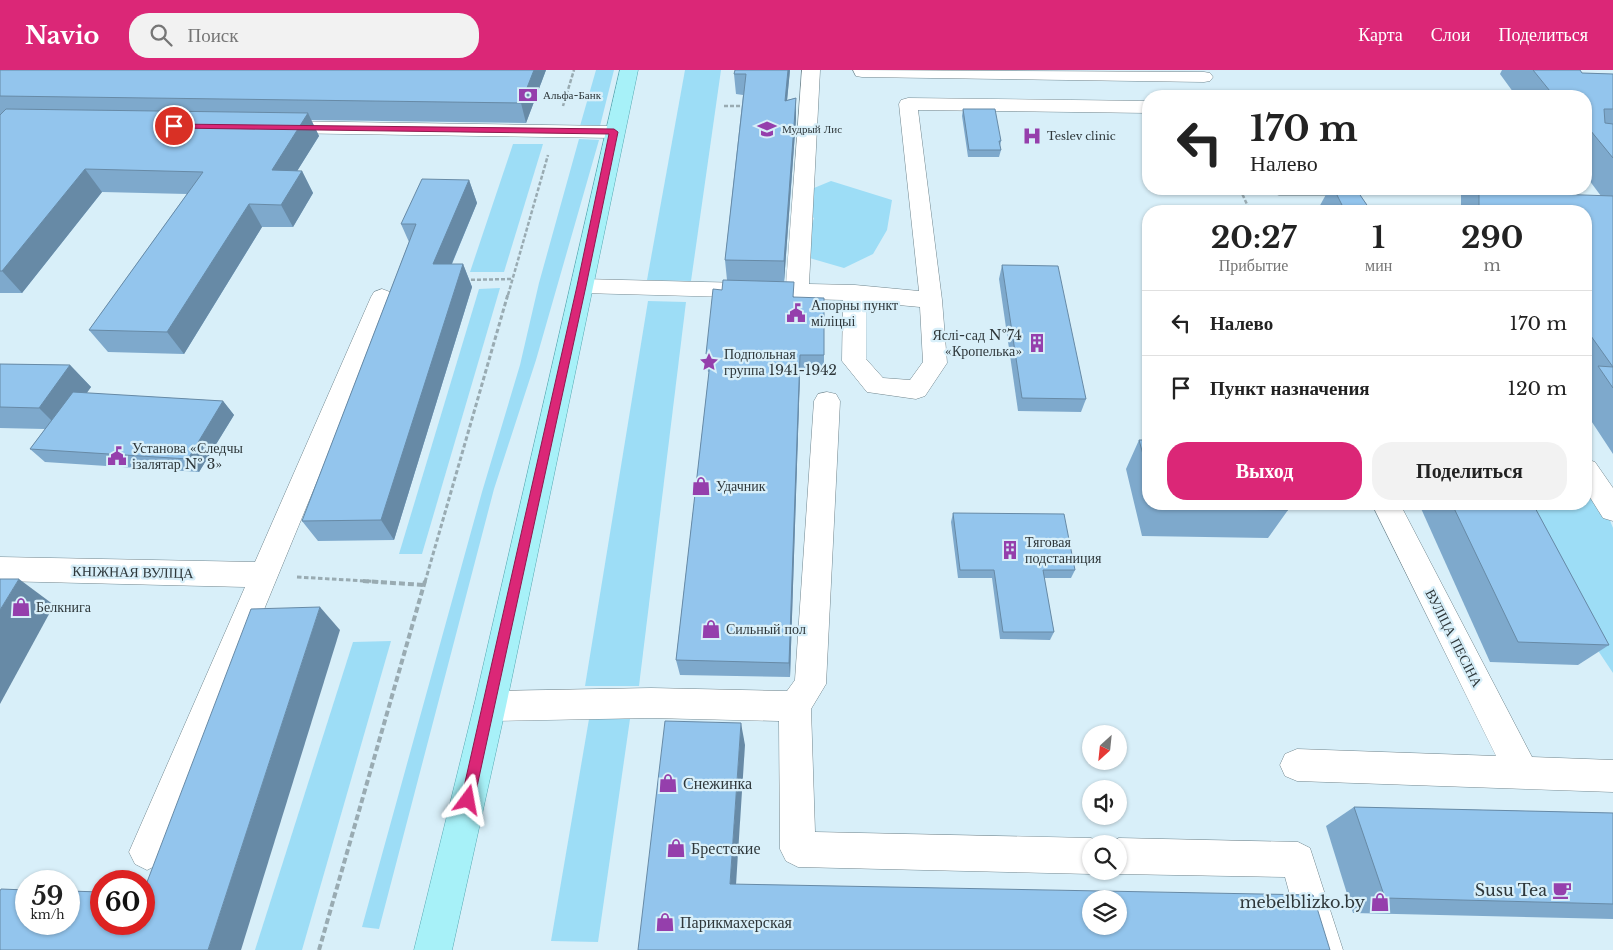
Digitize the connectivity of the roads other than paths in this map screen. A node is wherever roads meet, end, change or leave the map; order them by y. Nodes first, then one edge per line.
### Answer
1 (629, 70) edge
2 (811, 70) edge
3 (862, 70) edge
4 (1205, 79) edge
5 (1142, 107) edge
6 (257, 127) edge
7 (614, 132) junction
8 (582, 286) junction
9 (797, 292) junction
10 (855, 293) junction
11 (382, 297) dead end
12 (931, 300) junction
13 (827, 400) dead end
14 (1592, 478) edge
15 (1389, 510) edge
16 (1613, 510) edge
17 (0, 569) edge
18 (265, 575) junction
19 (490, 706) junction
20 (795, 706) junction
21 (1297, 766) dead end
22 (1522, 772) junction
23 (1613, 776) edge
24 (147, 852) dead end
25 (1082, 856) edge
26 (1127, 856) edge
27 (433, 950) edge
28 (1324, 950) edge

1 - 7 main road
2 - 9 street
3 - 4 street
5 - 12 street
6 - 7 street
7 - 8 main road
8 - 9 street
8 - 19 main road
9 - 10 street
10 - 12 street
10 - 12 street
11 - 18 street
13 - 20 street
14 - 16 street
15 - 22 street, ВУЛІЦА ПЕСІНА
17 - 18 street, КНІЖНАЯ ВУЛІЦА
18 - 24 street
19 - 20 street
19 - 27 main road
20 - 25 street
21 - 22 street
22 - 23 street
26 - 28 street

